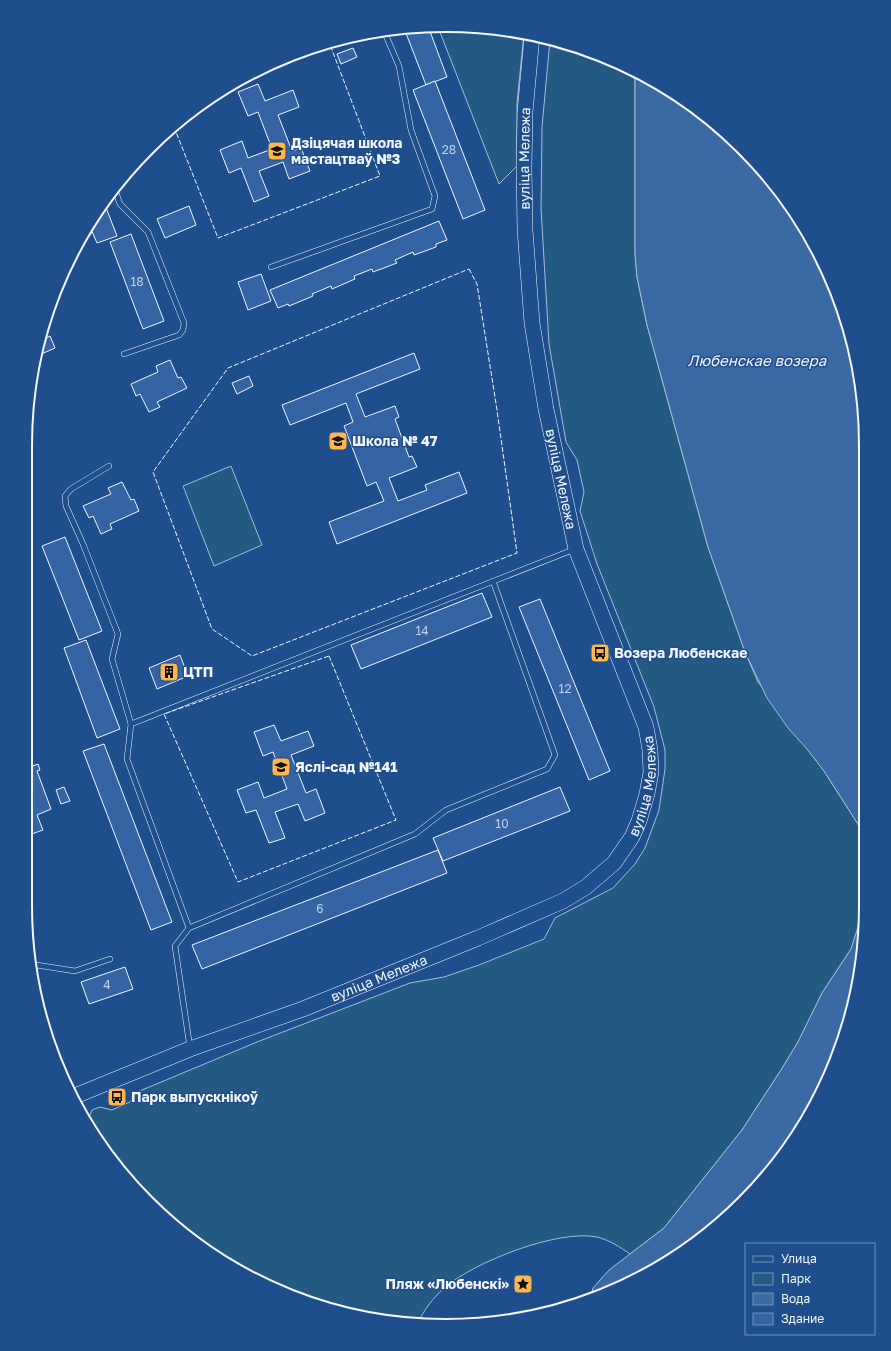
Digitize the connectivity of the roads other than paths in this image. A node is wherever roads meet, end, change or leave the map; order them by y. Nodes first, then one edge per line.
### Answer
1 (386, 37) edge
2 (532, 41) edge
3 (117, 195) edge
4 (271, 267) dead end
5 (124, 354) dead end
6 (109, 466) dead end
7 (576, 549) junction
8 (493, 580) junction
9 (131, 724) junction
10 (189, 928) junction
11 (110, 959) dead end
12 (37, 965) edge
13 (190, 1049) junction
14 (78, 1095) edge

1 - 4 lane
2 - 7 main road, вуліца Мележа
3 - 5 lane
6 - 9 lane
7 - 8 lane
7 - 13 main road, вуліца Мележа
8 - 9 lane
8 - 10 lane
9 - 10 lane
10 - 13 lane
11 - 12 lane
13 - 14 main road, вуліца Мележа

